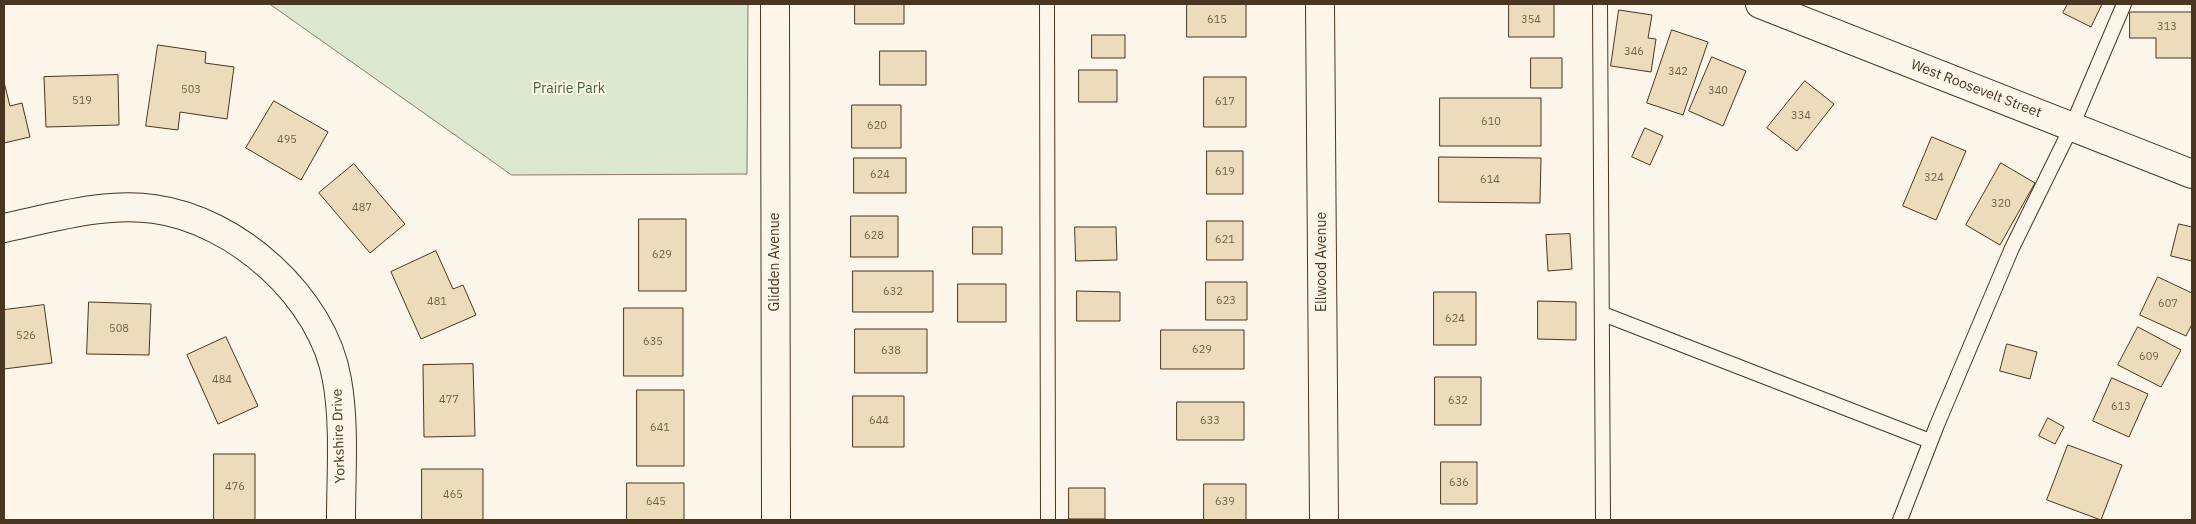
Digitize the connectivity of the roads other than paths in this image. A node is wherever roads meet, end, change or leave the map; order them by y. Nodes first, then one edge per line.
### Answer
1 (775, 4) edge
2 (1048, 4) edge
3 (1320, 4) edge
4 (1600, 4) edge
5 (1760, 4) edge
6 (2124, 4) edge
7 (2072, 126) junction
8 (2192, 174) edge
9 (4, 228) edge
10 (1603, 314) junction
11 (1930, 441) junction
12 (341, 520) edge
13 (776, 520) edge
14 (1048, 520) edge
15 (1324, 520) edge
16 (1603, 520) edge
17 (1900, 520) edge

1 - 13 street, Glidden Avenue
2 - 14 lane
3 - 15 street, Ellwood Avenue
4 - 10 lane
5 - 7 street, West Roosevelt Street
6 - 7 lane
7 - 8 street, West Roosevelt Street
7 - 11 lane
9 - 12 street, Yorkshire Drive
10 - 11 lane
10 - 16 lane
11 - 17 lane

